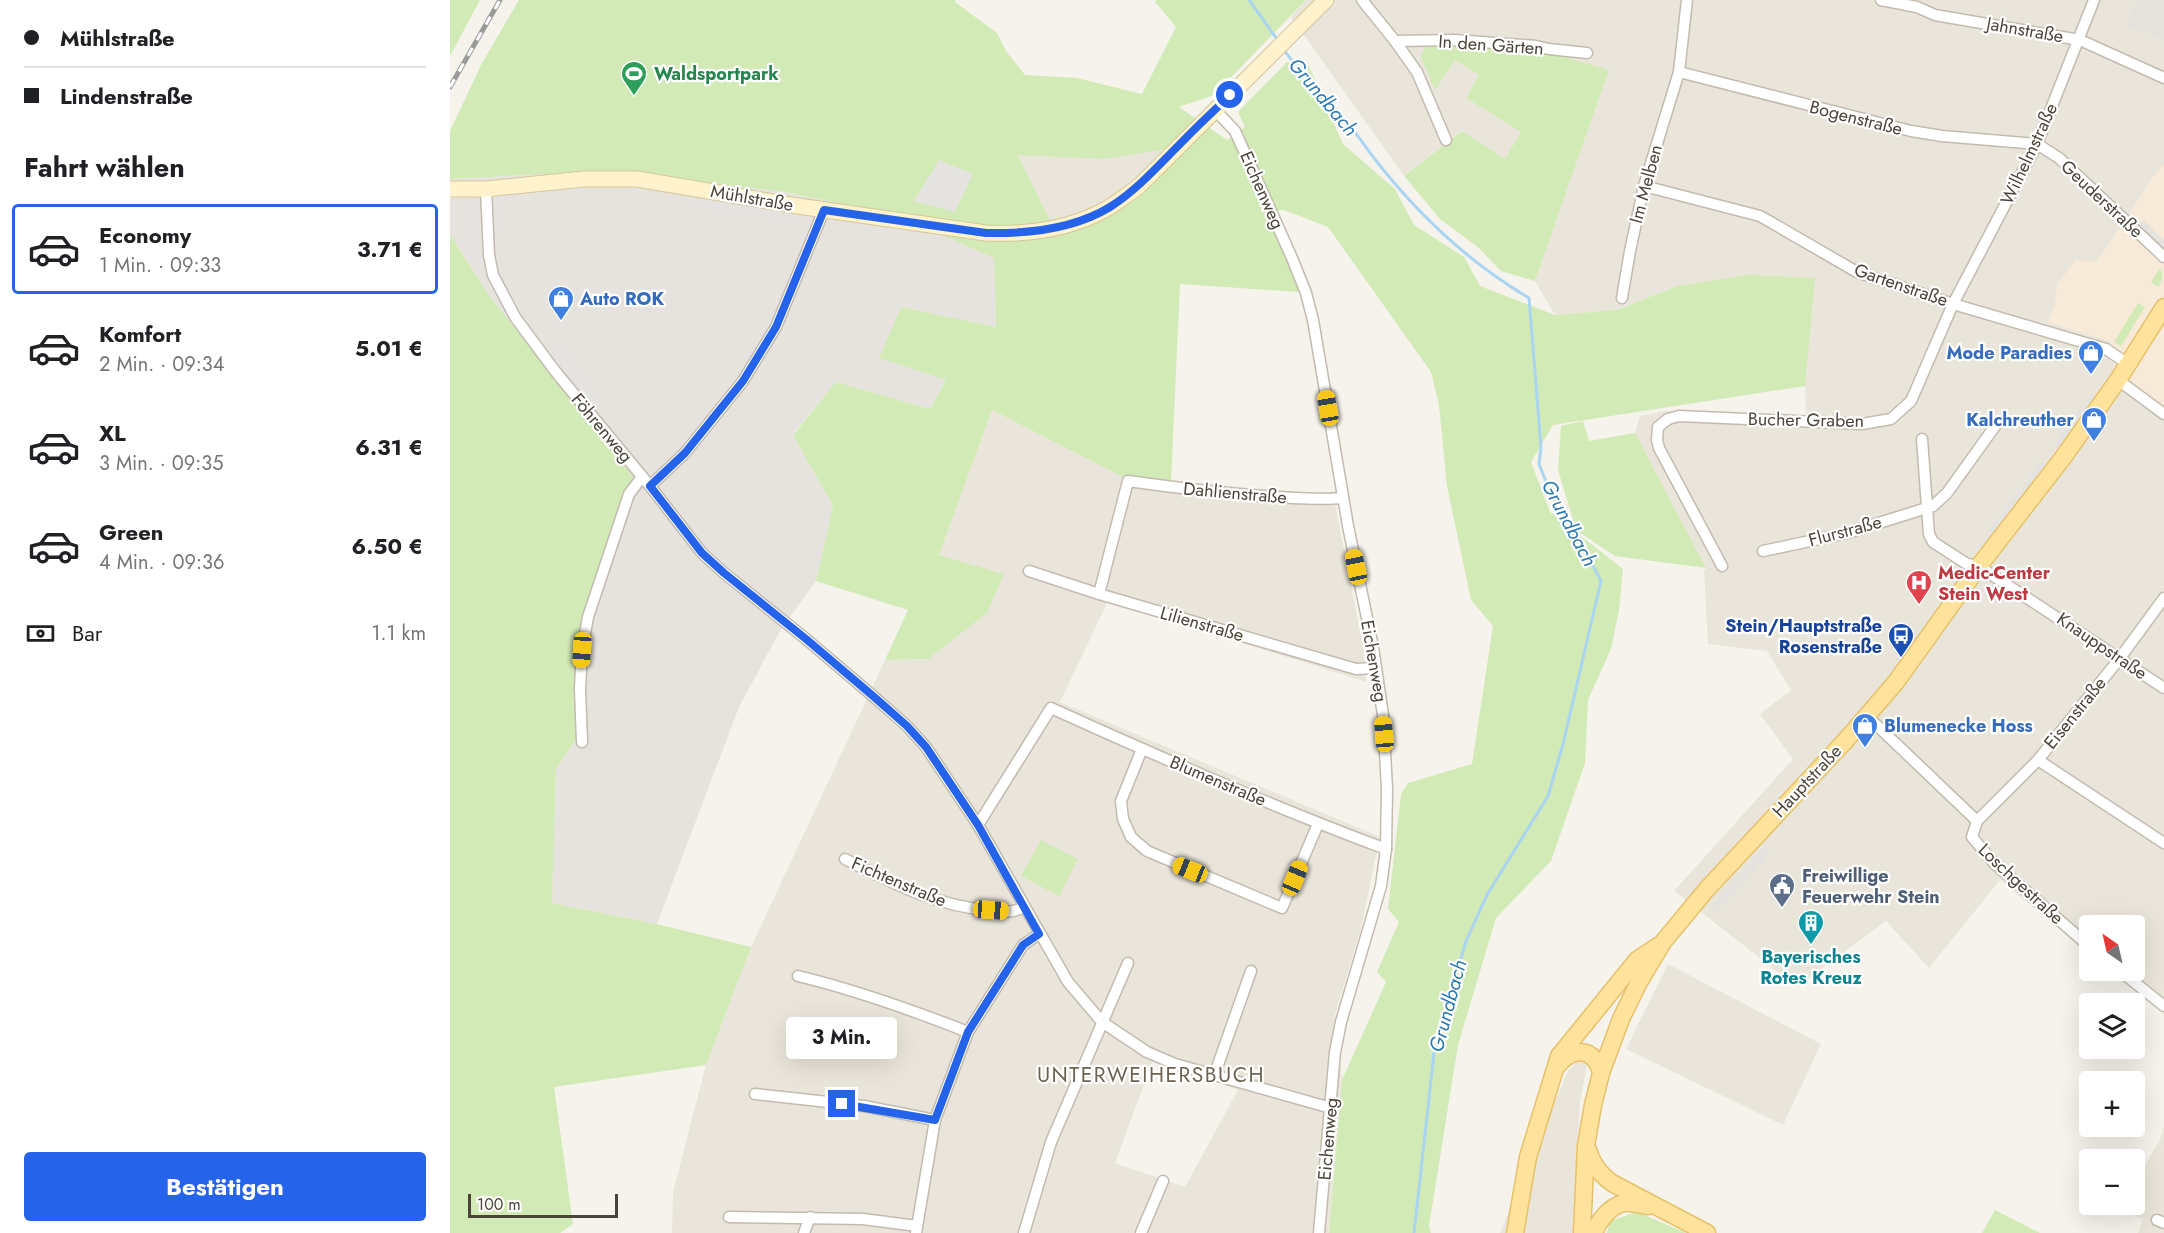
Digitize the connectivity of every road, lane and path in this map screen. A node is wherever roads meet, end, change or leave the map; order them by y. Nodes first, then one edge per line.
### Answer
1 (1326, 0) edge
2 (1362, 0) edge
3 (1687, 0) edge
4 (1881, 0) edge
5 (2094, 0) edge
6 (1918, 4) edge
7 (2080, 40) junction
8 (1395, 41) junction
9 (1587, 53) dead end
10 (1679, 72) junction
11 (2164, 78) edge
12 (1215, 110) junction
13 (1446, 140) dead end
14 (2037, 144) junction
15 (1644, 186) junction
16 (450, 189) edge
17 (486, 189) junction
18 (824, 210) junction
19 (2164, 257) edge
20 (1622, 298) dead end
21 (1953, 304) junction
22 (2164, 307) edge
23 (2128, 364) junction
24 (2118, 380) junction
25 (2164, 414) edge
26 (1998, 422) dead end
27 (1922, 439) dead end
28 (642, 477) junction
29 (650, 486) junction
30 (1343, 498) junction
31 (1927, 508) junction
32 (1763, 551) dead end
33 (1722, 566) dead end
34 (1978, 566) junction
35 (1029, 571) dead end
36 (1099, 594) junction
37 (2164, 598) edge
38 (2120, 658) junction
39 (1376, 668) junction
40 (2164, 688) edge
41 (1867, 716) junction
42 (582, 742) dead end
43 (1142, 749) junction
44 (2038, 760) junction
45 (1977, 820) junction
46 (1318, 824) junction
47 (978, 825) junction
48 (2164, 843) edge
49 (1386, 849) junction
50 (845, 859) dead end
51 (1024, 907) junction
52 (1039, 934) junction
53 (2079, 937) edge
54 (1663, 942) junction
55 (1128, 963) dead end
56 (1251, 971) dead end
57 (798, 976) dead end
58 (2133, 981) edge
59 (2164, 1006) edge
60 (1102, 1022) junction
61 (968, 1032) junction
62 (1553, 1071) junction
63 (1601, 1073) junction
64 (1214, 1076) junction
65 (754, 1094) dead end
66 (1331, 1108) junction
67 (935, 1120) junction
68 (1586, 1146) junction
69 (1162, 1181) dead end
70 (1655, 1207) junction
71 (729, 1217) dead end
72 (810, 1217) junction
73 (916, 1230) edge
74 (804, 1233) edge
75 (1024, 1233) edge
76 (1141, 1233) edge
77 (1319, 1233) edge
78 (1515, 1233) edge
79 (1582, 1233) edge
80 (1594, 1233) edge
81 (1707, 1233) edge

1 - 12 street, Mühlstraße
2 - 8 street
3 - 10 street, Im Melben
4 - 6 street, Jahnstraße
5 - 7 street, Wilhelmstraße
6 - 7 street, Jahnstraße
7 - 11 street, Jahnstraße
7 - 14 street, Wilhelmstraße
8 - 9 street, In den Gärten
8 - 13 street
10 - 14 street, Bogenstraße
10 - 15 street, Im Melben
12 - 18 street, Mühlstraße
12 - 30 street, Eichenweg
14 - 19 street, Geuderstraße
14 - 21 street, Wilhelmstraße
15 - 20 street, Im Melben
15 - 21 street, Gartenstraße
16 - 17 street, Mühlstraße
17 - 18 street, Mühlstraße
17 - 28 street, Föhrenweg
18 - 29 street
21 - 23 street, Gartenstraße
21 - 33 street, Bucher Graben
22 - 23 main road, Hauptstraße
23 - 24 main road, Hauptstraße
24 - 25 street
24 - 34 main road, Hauptstraße
26 - 31 street
27 - 31 street
28 - 29 street, Föhrenweg
28 - 42 street
29 - 47 street, Föhrenweg
30 - 36 street, Dahlienstraße
30 - 39 street, Eichenweg
31 - 32 street, Flurstraße
31 - 34 street, Knauppstraße
34 - 38 street, Knauppstraße
34 - 41 main road, Hauptstraße
35 - 36 street, Lilienstraße
36 - 39 street, Lilienstraße
37 - 38 street, Eisenstraße
38 - 40 street, Knauppstraße
38 - 44 street, Eisenstraße
39 - 49 street, Eichenweg
41 - 45 street, Loschgestraße
41 - 54 main road, Hauptstraße
43 - 46 street, Blumenstraße
43 - 46 street
43 - 47 street, Blumenstraße
44 - 45 street, Eisenstraße
44 - 48 street
45 - 53 street, Loschgestraße
46 - 49 street, Blumenstraße
47 - 51 street, Föhrenweg
49 - 66 street, Eichenweg
50 - 51 street, Fichtenstraße
51 - 52 street, Föhrenweg
52 - 60 street, Föhrenweg
52 - 61 street
54 - 62 main road
54 - 63 main road, Hauptstraße
55 - 60 street
56 - 64 street
57 - 61 street
58 - 59 street
60 - 64 street, Föhrenweg
60 - 75 street
61 - 67 street
62 - 63 main road
62 - 78 main road
63 - 68 main road, Hauptstraße
64 - 66 street, Föhrenweg
65 - 67 street
66 - 77 street, Eichenweg
67 - 73 street
68 - 70 main road
68 - 79 main road, Hauptstraße
69 - 76 street
70 - 80 main road
70 - 81 main road
71 - 72 street
72 - 73 street
72 - 74 street

